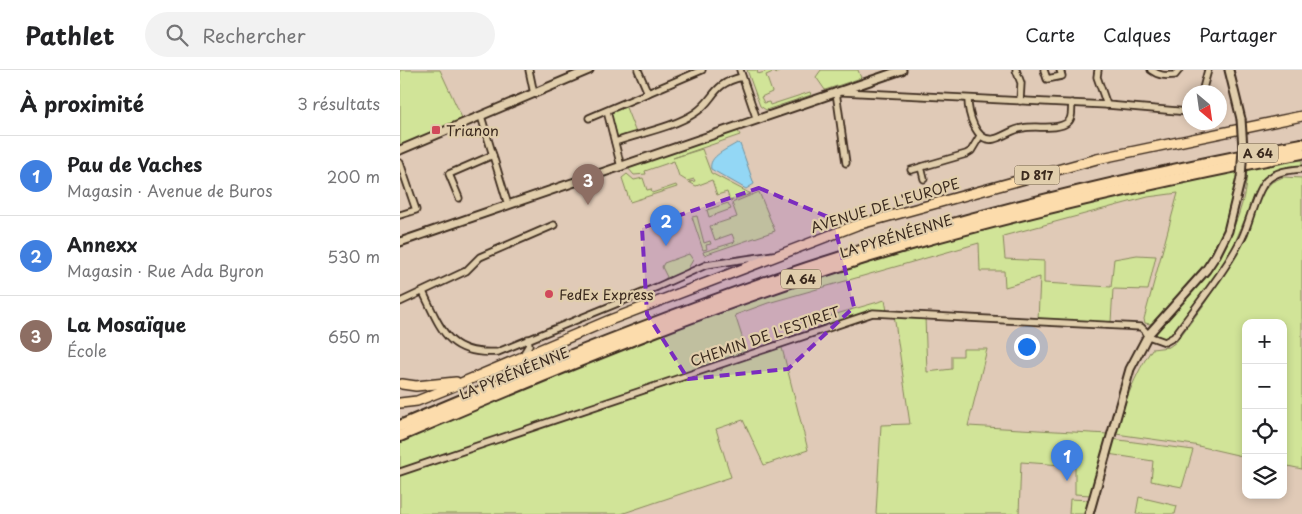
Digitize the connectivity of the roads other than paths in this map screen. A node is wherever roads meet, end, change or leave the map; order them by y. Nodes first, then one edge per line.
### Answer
1 (529, 70) edge
2 (589, 70) edge
3 (638, 70) edge
4 (702, 70) edge
5 (740, 70) edge
6 (902, 70) edge
7 (1016, 70) edge
8 (1044, 70) edge
9 (1060, 70) edge
10 (1098, 70) edge
11 (1150, 70) edge
12 (1180, 70) edge
13 (1208, 70) edge
14 (1228, 70) edge
15 (691, 72) edge
16 (742, 77) junction
17 (1204, 85) edge
18 (838, 92) junction
19 (648, 93) junction
20 (534, 94) junction
21 (968, 99) junction
22 (1020, 101) junction
23 (1072, 103) junction
24 (1107, 105) junction
25 (607, 111) junction
26 (1182, 111) edge
27 (481, 116) junction
28 (1302, 116) edge
29 (589, 118) dead end
30 (757, 120) junction
31 (980, 136) junction
32 (615, 142) junction
33 (1302, 144) edge
34 (400, 150) edge
35 (1302, 153) edge
36 (493, 155) junction
37 (400, 163) edge
38 (846, 163) dead end
39 (621, 167) junction
40 (921, 167) junction
41 (1302, 169) edge
42 (911, 170) dead end
43 (924, 179) dead end
44 (459, 198) dead end
45 (508, 205) junction
46 (400, 215) edge
47 (554, 225) dead end
48 (400, 242) edge
49 (778, 254) junction
50 (423, 292) junction
51 (400, 302) edge
52 (1148, 335) junction
53 (528, 339) junction
54 (523, 356) junction
55 (463, 381) junction
56 (401, 382) edge
57 (400, 403) edge
58 (400, 426) edge
59 (400, 436) edge
60 (400, 472) edge
61 (1090, 514) edge

1 - 20 street
2 - 20 street
3 - 19 street
4 - 15 street
5 - 16 street
6 - 18 street
7 - 22 street
8 - 9 street
10 - 24 street
11 - 12 street
13 - 17 street
14 - 52 street, bridge
15 - 19 street
16 - 30 street
16 - 32 street
18 - 21 street
18 - 30 street
18 - 38 street
19 - 25 street
20 - 27 street
21 - 22 street
21 - 31 street
22 - 23 street
23 - 24 street
23 - 31 street
24 - 26 street
25 - 29 street
25 - 32 street
27 - 34 street
27 - 36 street
28 - 49 main road, AVENUE DE L'EUROPE / D 817
30 - 39 street
31 - 40 street
32 - 39 street
33 - 58 highway, LA PYRÉNÉENNE / A 64
35 - 59 highway, LA PYRÉNÉENNE / A 64
36 - 44 street
36 - 45 street
37 - 46 street
39 - 45 street
40 - 42 street
40 - 43 street
41 - 52 street, CHEMIN DE L'ESTIRET
45 - 48 street
47 - 50 street
49 - 53 street
49 - 54 main road, AVENUE DE L'EUROPE / D 817
50 - 51 street
50 - 53 street
52 - 60 street, CHEMIN DE L'ESTIRET
52 - 61 street
53 - 54 street
54 - 55 main road, AVENUE DE L'EUROPE / D 817
55 - 56 main road, AVENUE DE L'EUROPE / D 817
55 - 57 main road, AVENUE DE L'EUROPE / D 817
56 - 57 main road

